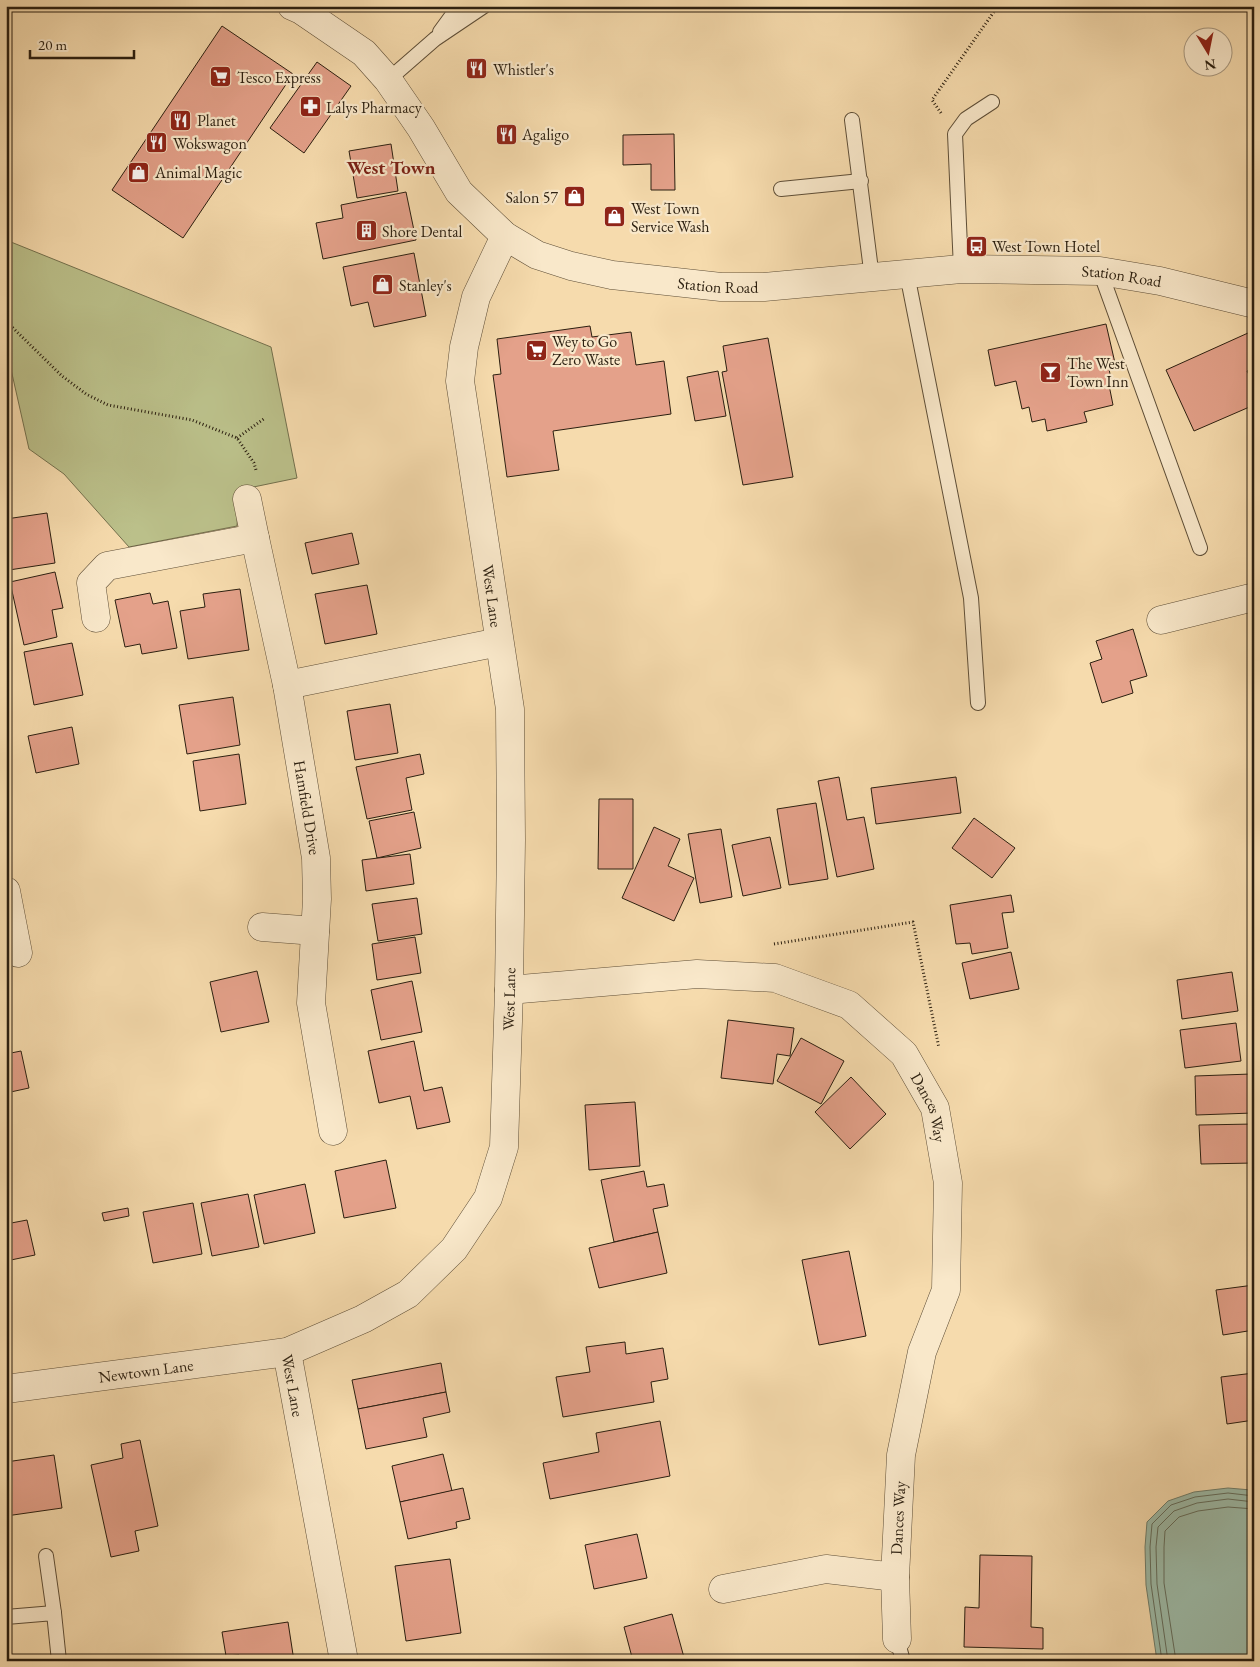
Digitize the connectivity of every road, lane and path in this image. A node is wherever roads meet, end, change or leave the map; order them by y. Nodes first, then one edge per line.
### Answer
1 (459, 6) edge
2 (484, 6) edge
3 (998, 6) edge
4 (298, 7) edge
5 (435, 39) junction
6 (388, 80) junction
7 (992, 102) dead end
8 (852, 120) dead end
9 (955, 134) junction
10 (860, 181) junction
11 (781, 190) dead end
12 (505, 236) junction
13 (961, 269) junction
14 (1100, 271) junction
15 (907, 274) junction
16 (872, 278) junction
17 (1254, 304) edge
18 (6, 325) edge
19 (265, 418) dead end
20 (237, 438) junction
21 (247, 499) joint
22 (255, 538) junction
23 (1200, 548) dead end
24 (1254, 597) edge
25 (96, 618) dead end
26 (1161, 620) dead end
27 (499, 642) junction
28 (287, 685) junction
29 (978, 703) dead end
30 (7, 898) edge
31 (262, 927) dead end
32 (315, 931) junction
33 (18, 953) dead end
34 (509, 990) junction
35 (333, 1132) dead end
36 (287, 1352) junction
37 (6, 1389) edge
38 (46, 1556) dead end
39 (895, 1577) junction
40 (724, 1589) dead end
41 (54, 1613) junction
42 (6, 1617) edge
43 (900, 1650) edge
44 (59, 1661) edge
45 (344, 1661) edge

1 - 5 lane
2 - 5 lane
3 - 9 path
4 - 6 street, Station Road
5 - 6 lane
6 - 12 street, Station Road
7 - 9 lane
8 - 10 lane
9 - 13 lane
10 - 11 lane
10 - 16 lane
12 - 16 street, Station Road
12 - 27 street, West Lane
13 - 14 street, Station Road
13 - 15 street, Station Road
14 - 17 street, Station Road
14 - 23 lane
15 - 16 street, Station Road
15 - 29 lane
18 - 20 path
19 - 20 path
20 - 21 path
21 - 22 street, Hamfield Drive
22 - 25 street
22 - 28 street, Hamfield Drive
24 - 26 street
27 - 28 street
27 - 34 street, West Lane
28 - 32 street, Hamfield Drive
30 - 33 street
31 - 32 street
32 - 35 street, Hamfield Drive
34 - 36 street, West Lane
34 - 39 street, Dances Way
36 - 37 street, Newtown Lane
36 - 45 street, West Lane
38 - 41 lane
39 - 40 street, Dances Way
39 - 43 street, Dances Way
41 - 42 lane
41 - 44 lane

